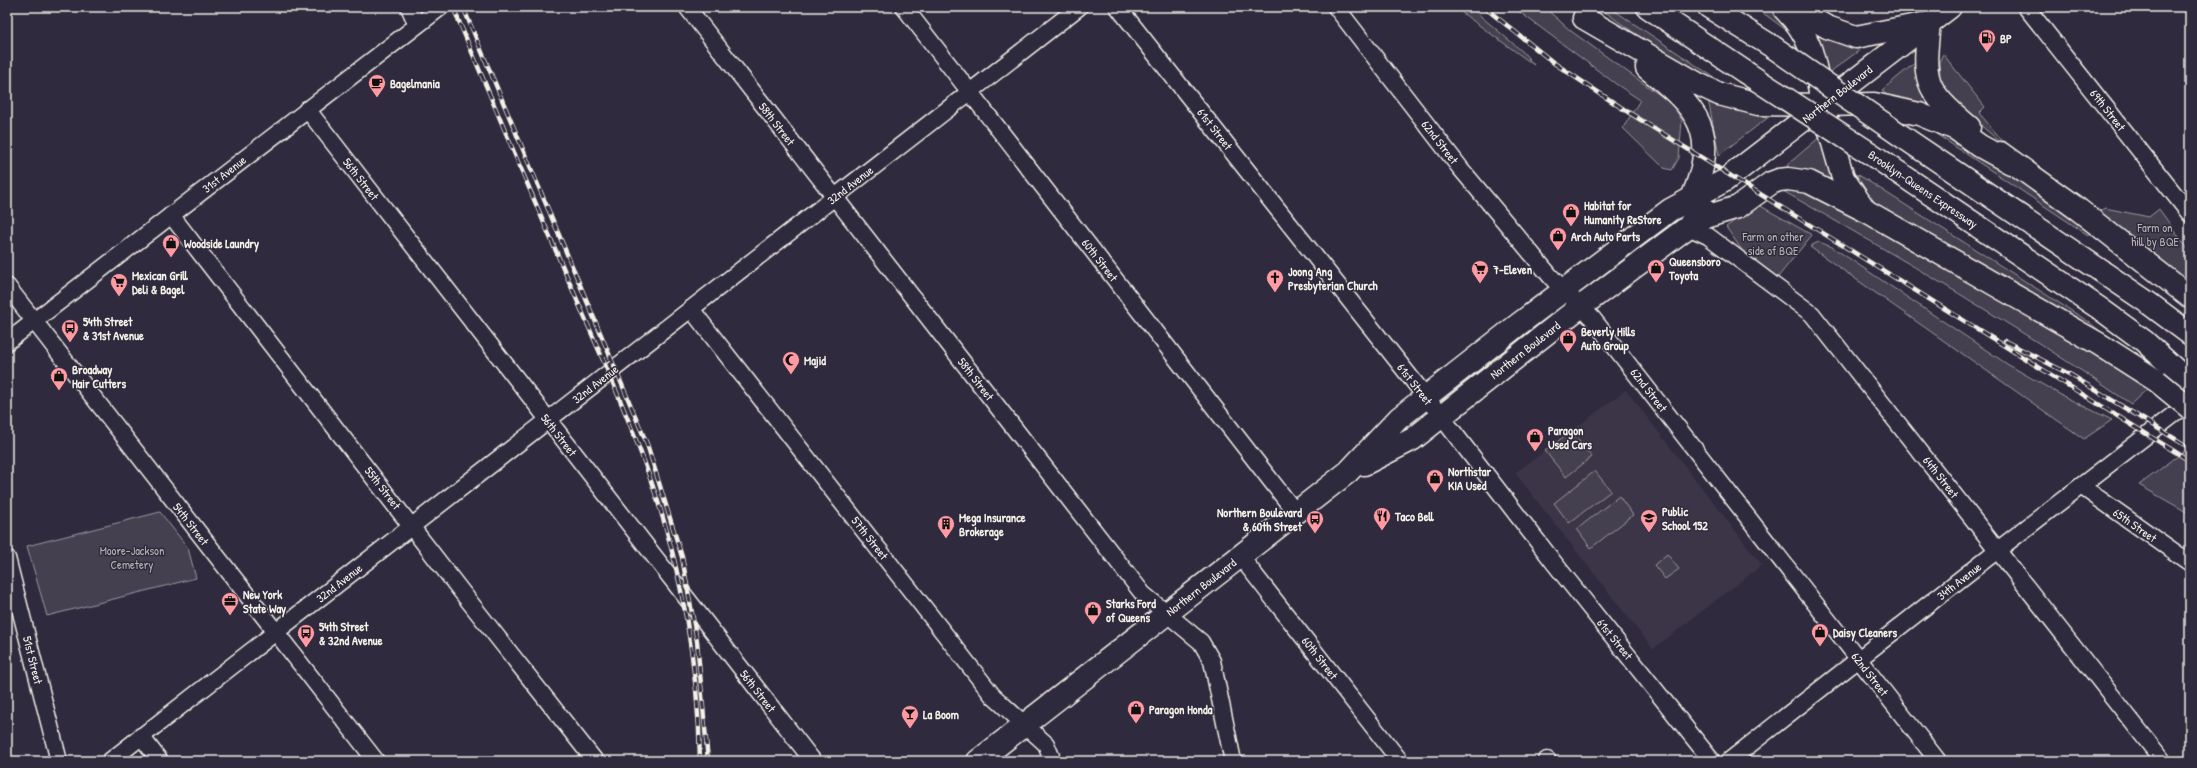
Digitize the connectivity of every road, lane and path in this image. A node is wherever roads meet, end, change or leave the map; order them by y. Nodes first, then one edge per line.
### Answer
1 (410, 7) edge
2 (441, 7) edge
3 (686, 7) edge
4 (904, 7) edge
5 (1079, 7) edge
6 (1118, 7) edge
7 (1336, 7) edge
8 (1648, 7) edge
9 (1709, 7) edge
10 (1726, 7) edge
11 (1782, 7) edge
12 (1792, 7) edge
13 (1950, 7) edge
14 (2026, 7) edge
15 (1577, 12) edge
16 (1929, 23) junction
17 (418, 25) junction
18 (1773, 47) junction
19 (970, 92) junction
20 (1822, 106) junction
21 (306, 110) junction
22 (2012, 163) junction
23 (1724, 181) junction
24 (834, 198) junction
25 (1692, 198) junction
26 (1868, 212) junction
27 (2190, 214) edge
28 (171, 215) junction
29 (1690, 224) junction
30 (7, 286) edge
31 (1564, 290) junction
32 (2190, 297) edge
33 (1580, 307) junction
34 (691, 309) junction
35 (35, 322) junction
36 (2190, 334) edge
37 (7, 342) edge
38 (2190, 383) edge
39 (1426, 397) junction
40 (2190, 402) edge
41 (2190, 408) edge
42 (1441, 416) junction
43 (548, 420) junction
44 (1348, 472) junction
45 (2081, 486) junction
46 (1296, 513) junction
47 (412, 526) junction
48 (1999, 550) junction
49 (1240, 556) junction
50 (7, 558) edge
51 (2190, 563) edge
52 (1167, 613) junction
53 (275, 632) junction
54 (1859, 660) junction
55 (1023, 724) junction
56 (141, 736) junction
57 (60, 761) edge
58 (110, 761) edge
59 (160, 761) edge
60 (376, 761) edge
61 (595, 761) edge
62 (813, 761) edge
63 (978, 761) edge
64 (1052, 761) edge
65 (1233, 761) edge
66 (1400, 761) edge
67 (1712, 761) edge
68 (1729, 761) edge
69 (1938, 761) edge
70 (2163, 761) edge

1 - 17 street
2 - 17 street, 31st Avenue
3 - 24 street, 58th Street
4 - 19 street, 60th Street
5 - 19 street, 32nd Avenue
6 - 39 street, 61st Street
7 - 31 street, 62nd Street
8 - 38 main road, Brooklyn-Queens Expressway, bridge
9 - 18 main road
10 - 18 main road
11 - 20 main road
12 - 16 main road
13 - 16 main road, Northern Boulevard
14 - 27 street, 69th Street
15 - 20 main road
15 - 25 main road
16 - 20 main road, Northern Boulevard
16 - 22 main road
17 - 21 street, 31st Avenue
18 - 36 main road, bridge
19 - 24 street, 32nd Avenue
19 - 46 street, 60th Street
20 - 22 main road
20 - 23 main road, Northern Boulevard
20 - 26 main road
21 - 28 street, 31st Avenue
21 - 43 street, 56th Street
22 - 32 main road
23 - 25 main road, Northern Boulevard
23 - 29 main road, Northern Boulevard
24 - 34 street, 32nd Avenue
24 - 52 street, 58th Street
25 - 31 main road, Northern Boulevard
26 - 29 main road
26 - 41 main road, bridge
28 - 35 street, 31st Avenue
28 - 47 street, 55th Street
29 - 33 main road, Northern Boulevard
29 - 48 street, 64th Street
30 - 35 street, 54th Street
31 - 33 street, 62nd Street
31 - 39 main road, Northern Boulevard
33 - 42 main road, Northern Boulevard
33 - 54 street, 62nd Street
34 - 43 street, 32nd Avenue
34 - 55 street, 57th Street
35 - 37 street, 31st Avenue
35 - 53 street, 54th Street
39 - 42 street, 61st Street
39 - 44 main road, Northern Boulevard
40 - 45 street, 34th Avenue
42 - 44 main road, Northern Boulevard
42 - 67 street, 61st Street
43 - 47 street, 32nd Avenue
43 - 62 street, 56th Street
44 - 46 main road, Northern Boulevard
45 - 48 street, 34th Avenue
45 - 51 street, 65th Street
46 - 49 main road, Northern Boulevard
47 - 53 street, 32nd Avenue
47 - 61 street, 55th Street
48 - 54 street, 34th Avenue
48 - 70 street, 64th Street
49 - 52 main road, Northern Boulevard
49 - 66 street, 60th Street
50 - 57 street, 51st Street
52 - 55 main road, Northern Boulevard
52 - 65 street, 58th Street
53 - 56 street, 32nd Avenue
53 - 60 street, 54th Street
54 - 68 street, 34th Avenue
54 - 69 street, 62nd Street
55 - 63 main road, Northern Boulevard
55 - 64 street, 57th Street
56 - 58 street, 32nd Avenue
56 - 59 street

